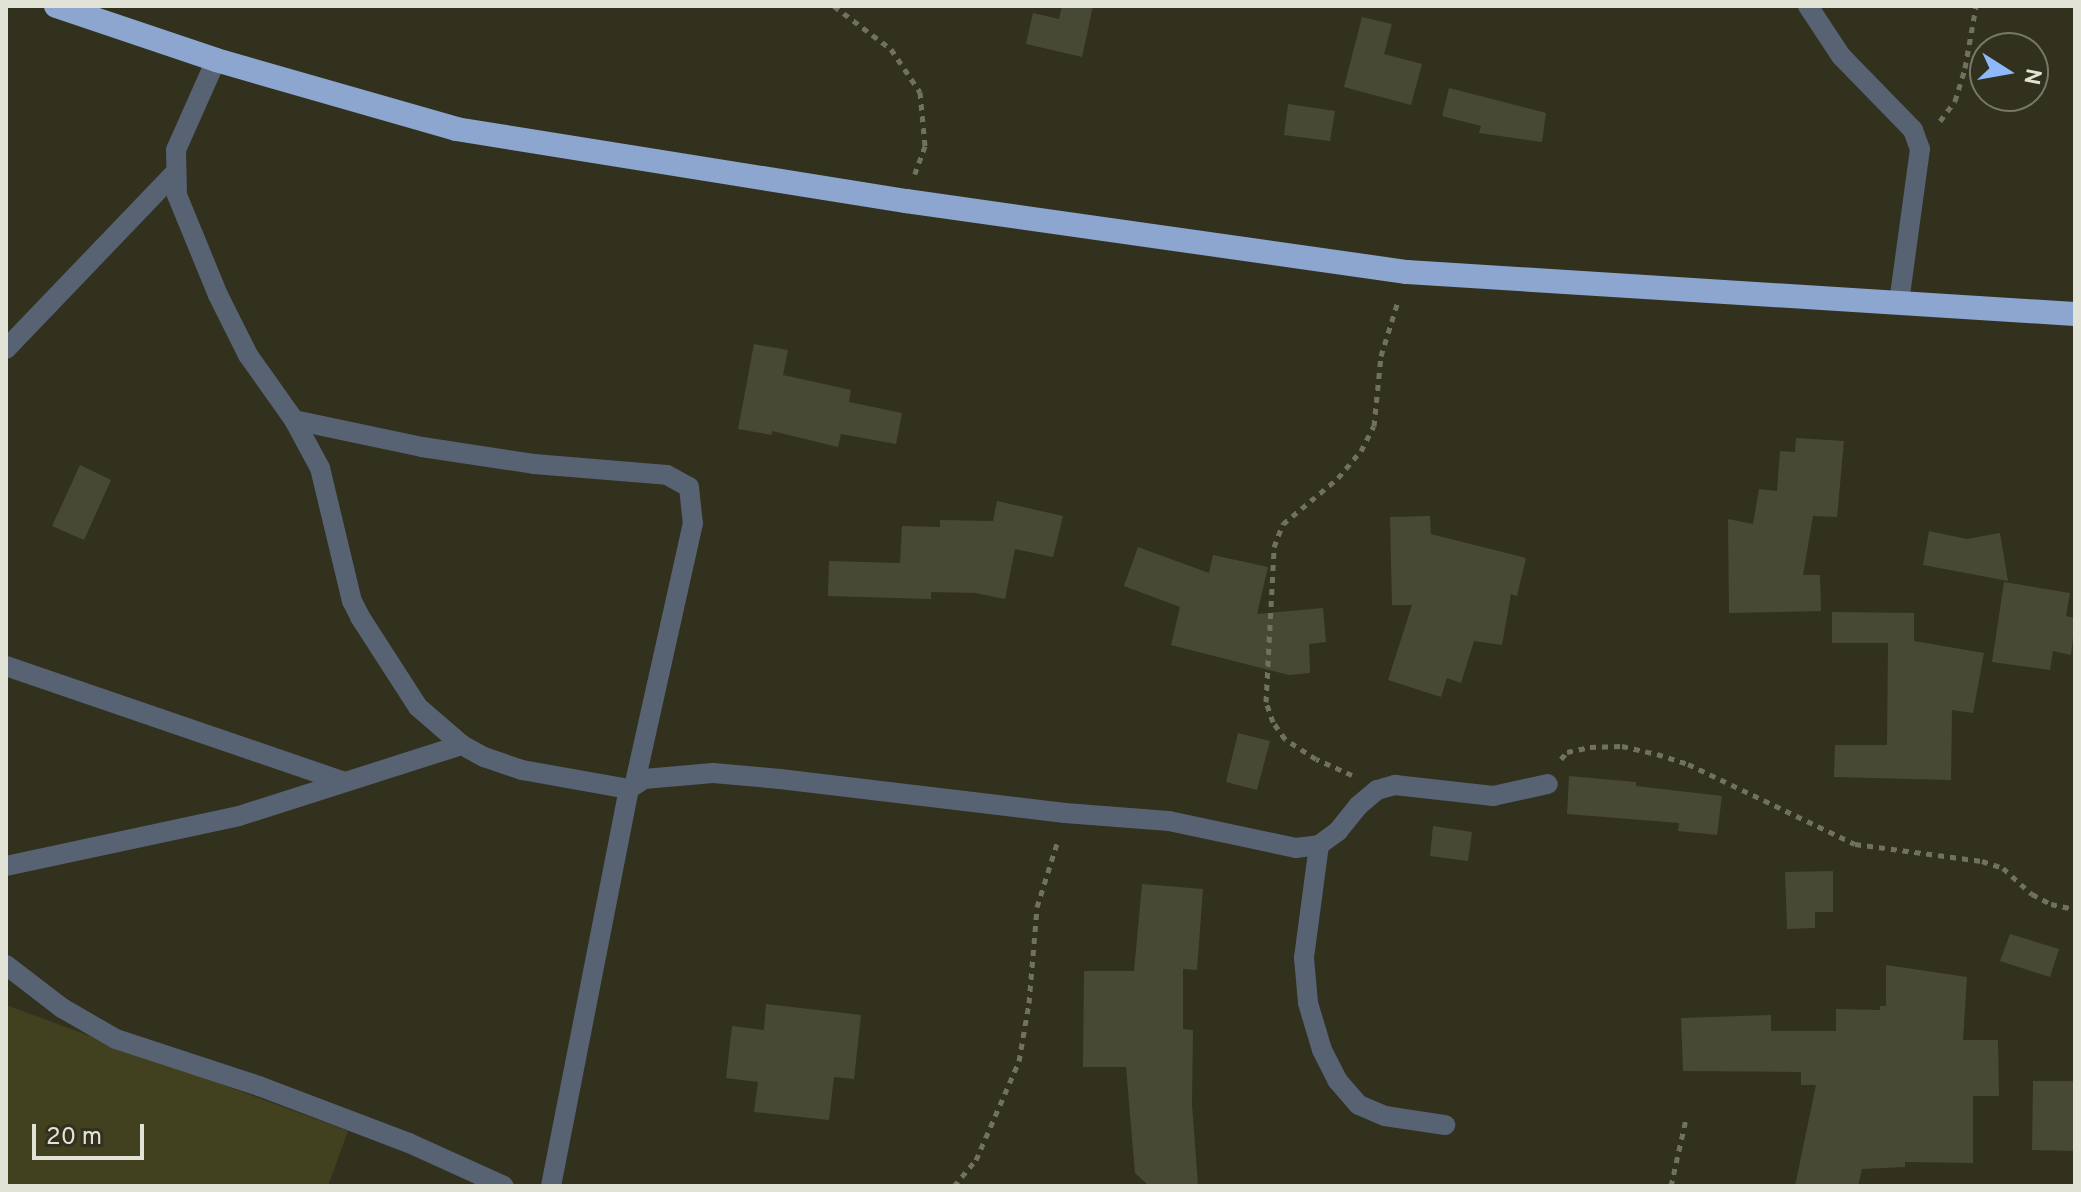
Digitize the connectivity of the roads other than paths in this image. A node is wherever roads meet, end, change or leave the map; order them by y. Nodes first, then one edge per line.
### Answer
1 (56, 6) edge
2 (1808, 6) edge
3 (216, 60) junction
4 (175, 173) junction
5 (1899, 303) junction
6 (2075, 314) edge
7 (6, 349) edge
8 (294, 420) junction
9 (6, 666) edge
10 (462, 745) junction
11 (345, 782) junction
12 (1548, 784) road end
13 (632, 786) junction
14 (1319, 845) junction
15 (6, 866) edge
16 (6, 965) edge
17 (1445, 1125) dead end
18 (556, 1182) edge
19 (504, 1186) edge

1 - 3 highway
2 - 5 street
3 - 4 street
3 - 5 highway
4 - 7 street
4 - 8 street
5 - 6 highway
8 - 10 street
8 - 13 street
9 - 11 street
10 - 11 street
10 - 13 street
11 - 15 street
12 - 14 street
13 - 14 street
13 - 18 street
14 - 17 street
16 - 19 street

